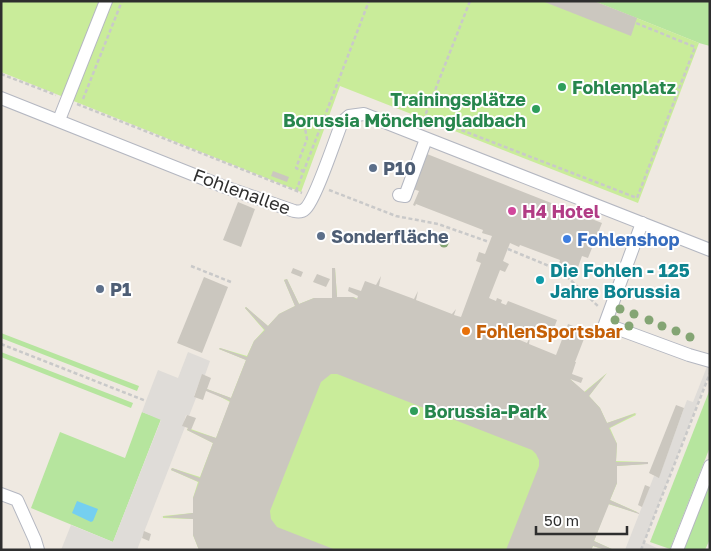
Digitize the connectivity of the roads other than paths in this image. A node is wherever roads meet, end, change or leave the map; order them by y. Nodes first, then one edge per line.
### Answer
1 (106, 1) edge
2 (1, 98) edge
3 (59, 120) junction
4 (426, 139) junction
5 (400, 195) dead end
6 (642, 223) junction
7 (710, 250) edge
8 (710, 361) edge
9 (710, 466) edge
10 (1, 494) edge
11 (38, 550) edge
12 (677, 550) edge

1 - 3 street
2 - 3 street, Fohlenallee
3 - 4 street, Fohlenallee
4 - 5 street
4 - 6 street, Fohlenallee
6 - 7 street, Fohlenallee
6 - 8 street
9 - 12 street
10 - 11 street

